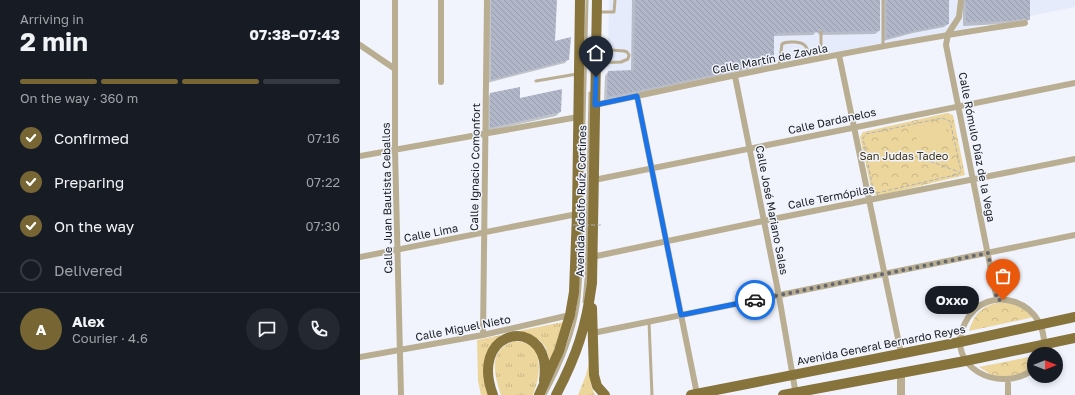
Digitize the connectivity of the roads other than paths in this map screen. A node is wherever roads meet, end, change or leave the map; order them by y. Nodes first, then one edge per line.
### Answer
1 (395, 0) edge
2 (441, 0) edge
3 (488, 0) edge
4 (580, 0) edge
5 (587, 0) edge
6 (598, 0) edge
7 (615, 0) edge
8 (883, 0) edge
9 (961, 0) edge
10 (597, 12) junction
11 (1025, 23) dead end
12 (821, 32) dead end
13 (948, 34) junction
14 (360, 45) edge
15 (883, 47) junction
16 (597, 49) junction
17 (839, 55) junction
18 (821, 59) junction
19 (811, 60) junction
20 (596, 63) junction
21 (779, 66) junction
22 (394, 69) junction
23 (579, 74) junction
24 (735, 76) junction
25 (536, 81) dead end
26 (441, 82) dead end
27 (1075, 83) edge
28 (590, 88) dead end
29 (637, 96) junction
30 (595, 105) junction
31 (958, 106) junction
32 (578, 117) junction
33 (854, 127) junction
34 (486, 134) junction
35 (750, 148) junction
36 (395, 150) junction
37 (360, 156) edge
38 (1075, 159) edge
39 (652, 168) junction
40 (973, 179) junction
41 (594, 180) junction
42 (869, 200) junction
43 (582, 203) dead end
44 (579, 216) junction
45 (763, 221) junction
46 (485, 232) junction
47 (1075, 235) edge
48 (666, 242) junction
49 (398, 250) junction
50 (988, 253) junction
51 (360, 257) edge
52 (592, 257) junction
53 (884, 274) junction
54 (592, 283) junction
55 (779, 296) junction
56 (997, 300) junction
57 (583, 310) dead end
58 (570, 315) junction
59 (681, 315) junction
60 (582, 316) dead end
61 (1075, 317) edge
62 (580, 322) dead end
63 (649, 322) junction
64 (1041, 325) junction
65 (578, 329) dead end
66 (593, 333) junction
67 (483, 335) junction
68 (1075, 338) edge
69 (960, 342) junction
70 (1043, 347) edge
71 (1049, 347) edge
72 (400, 350) junction
73 (1027, 351) edge
74 (901, 353) junction
75 (360, 357) edge
76 (965, 361) junction
77 (901, 373) junction
78 (793, 374) junction
79 (1027, 376) edge
80 (556, 384) dead end
81 (1008, 384) junction
82 (545, 390) edge
83 (694, 394) edge
84 (796, 394) edge
85 (401, 395) edge
86 (493, 395) edge
87 (539, 395) edge
88 (556, 395) edge
89 (605, 395) edge
90 (652, 395) edge
91 (783, 395) edge
92 (901, 395) edge
93 (1008, 395) edge

1 - 22 street, Calle Juan Bautista Ceballos
2 - 26 street
3 - 34 street, Calle Ignacio Comonfort
4 - 23 main road, Avenida Adolfo Ruíz Cortines
5 - 43 lane
6 - 10 main road, Avenida Adolfo Ruíz Cortines
7 - 10 lane
8 - 15 lane
9 - 13 street
10 - 16 main road, Avenida Adolfo Ruíz Cortines
11 - 13 street, Calle Martín de Zavala
12 - 18 lane
13 - 15 street, Calle Martín de Zavala
13 - 31 street, Calle Rómulo Díaz de la Vega
14 - 22 street
15 - 17 street, Calle Martín de Zavala
16 - 20 main road, Avenida Adolfo Ruíz Cortines
16 - 20 lane
17 - 18 street, Calle Martín de Zavala
17 - 33 street
18 - 19 street, Calle Martín de Zavala
19 - 21 street, Calle Martín de Zavala
19 - 21 lane
20 - 30 main road, Avenida Adolfo Ruíz Cortines
21 - 24 street, Calle Martín de Zavala
22 - 36 street, Calle Juan Bautista Ceballos
23 - 25 lane
23 - 32 main road, Avenida Adolfo Ruíz Cortines
24 - 29 street, Calle Martín de Zavala
24 - 35 street, Calle José Mariano Salas
27 - 31 street, Calle Dardanelos
28 - 57 lane
29 - 30 street, Calle Martín de Zavala
29 - 39 street
30 - 41 main road, Avenida Adolfo Ruíz Cortines
31 - 33 street, Calle Dardanelos
31 - 40 street, Calle Rómulo Díaz de la Vega
32 - 34 street
32 - 44 main road, Avenida Adolfo Ruíz Cortines
33 - 35 street, Calle Dardanelos
33 - 42 street
34 - 36 street
34 - 46 street, Calle Ignacio Comonfort
35 - 39 street, Calle Dardanelos
35 - 45 street, Calle José Mariano Salas
36 - 37 street
36 - 49 street, Calle Juan Bautista Ceballos
38 - 40 street, Calle Termópilas
39 - 41 street, Calle Dardanelos
39 - 48 street
40 - 42 street, Calle Termópilas
40 - 50 street, Calle Rómulo Díaz de la Vega
41 - 52 main road, Avenida Adolfo Ruíz Cortines
42 - 45 street, Calle Termópilas
42 - 53 street
44 - 46 street, Calle Lima
44 - 58 main road, Avenida Adolfo Ruíz Cortines
44 - 82 lane
45 - 48 street, Calle Termópilas
45 - 55 street, Calle José Mariano Salas
46 - 49 street, Calle Lima
46 - 67 street, Calle Ignacio Comonfort
47 - 50 street
48 - 52 street, Calle Termópilas
48 - 59 street
49 - 51 street, Calle Lima
49 - 72 street, Calle Juan Bautista Ceballos
50 - 53 street
50 - 56 street, Calle Rómulo Díaz de la Vega
52 - 54 main road, Avenida Adolfo Ruíz Cortines
53 - 55 street
53 - 74 street
54 - 66 main road
54 - 88 main road, Avenida Adolfo Ruíz Cortines
55 - 59 street
55 - 78 street, Calle José Mariano Salas
56 - 64 street
56 - 69 street
58 - 67 street, Calle Miguel Nieto
58 - 82 main road, Avenida Adolfo Ruíz Cortines
59 - 63 street
59 - 83 street
60 - 62 lane
61 - 64 main road, Avenida General Bernardo Reyes
63 - 66 street
63 - 90 lane
64 - 69 main road, Avenida General Bernardo Reyes
64 - 70 street
65 - 80 lane
66 - 89 main road
67 - 72 street, Calle Miguel Nieto
68 - 71 main road
69 - 74 main road, Avenida General Bernardo Reyes
69 - 76 street
72 - 75 street, Calle Miguel Nieto
72 - 85 street, Calle Juan Bautista Ceballos
73 - 76 main road
74 - 78 main road, Avenida General Bernardo Reyes
76 - 77 main road
76 - 81 street
77 - 84 main road
77 - 92 street
78 - 83 main road, Avenida General Bernardo Reyes
78 - 84 street, Calle José Mariano Salas
79 - 81 street
81 - 93 street
82 - 86 main road
82 - 87 main road, Avenida Adolfo Ruíz Cortines
84 - 91 main road

